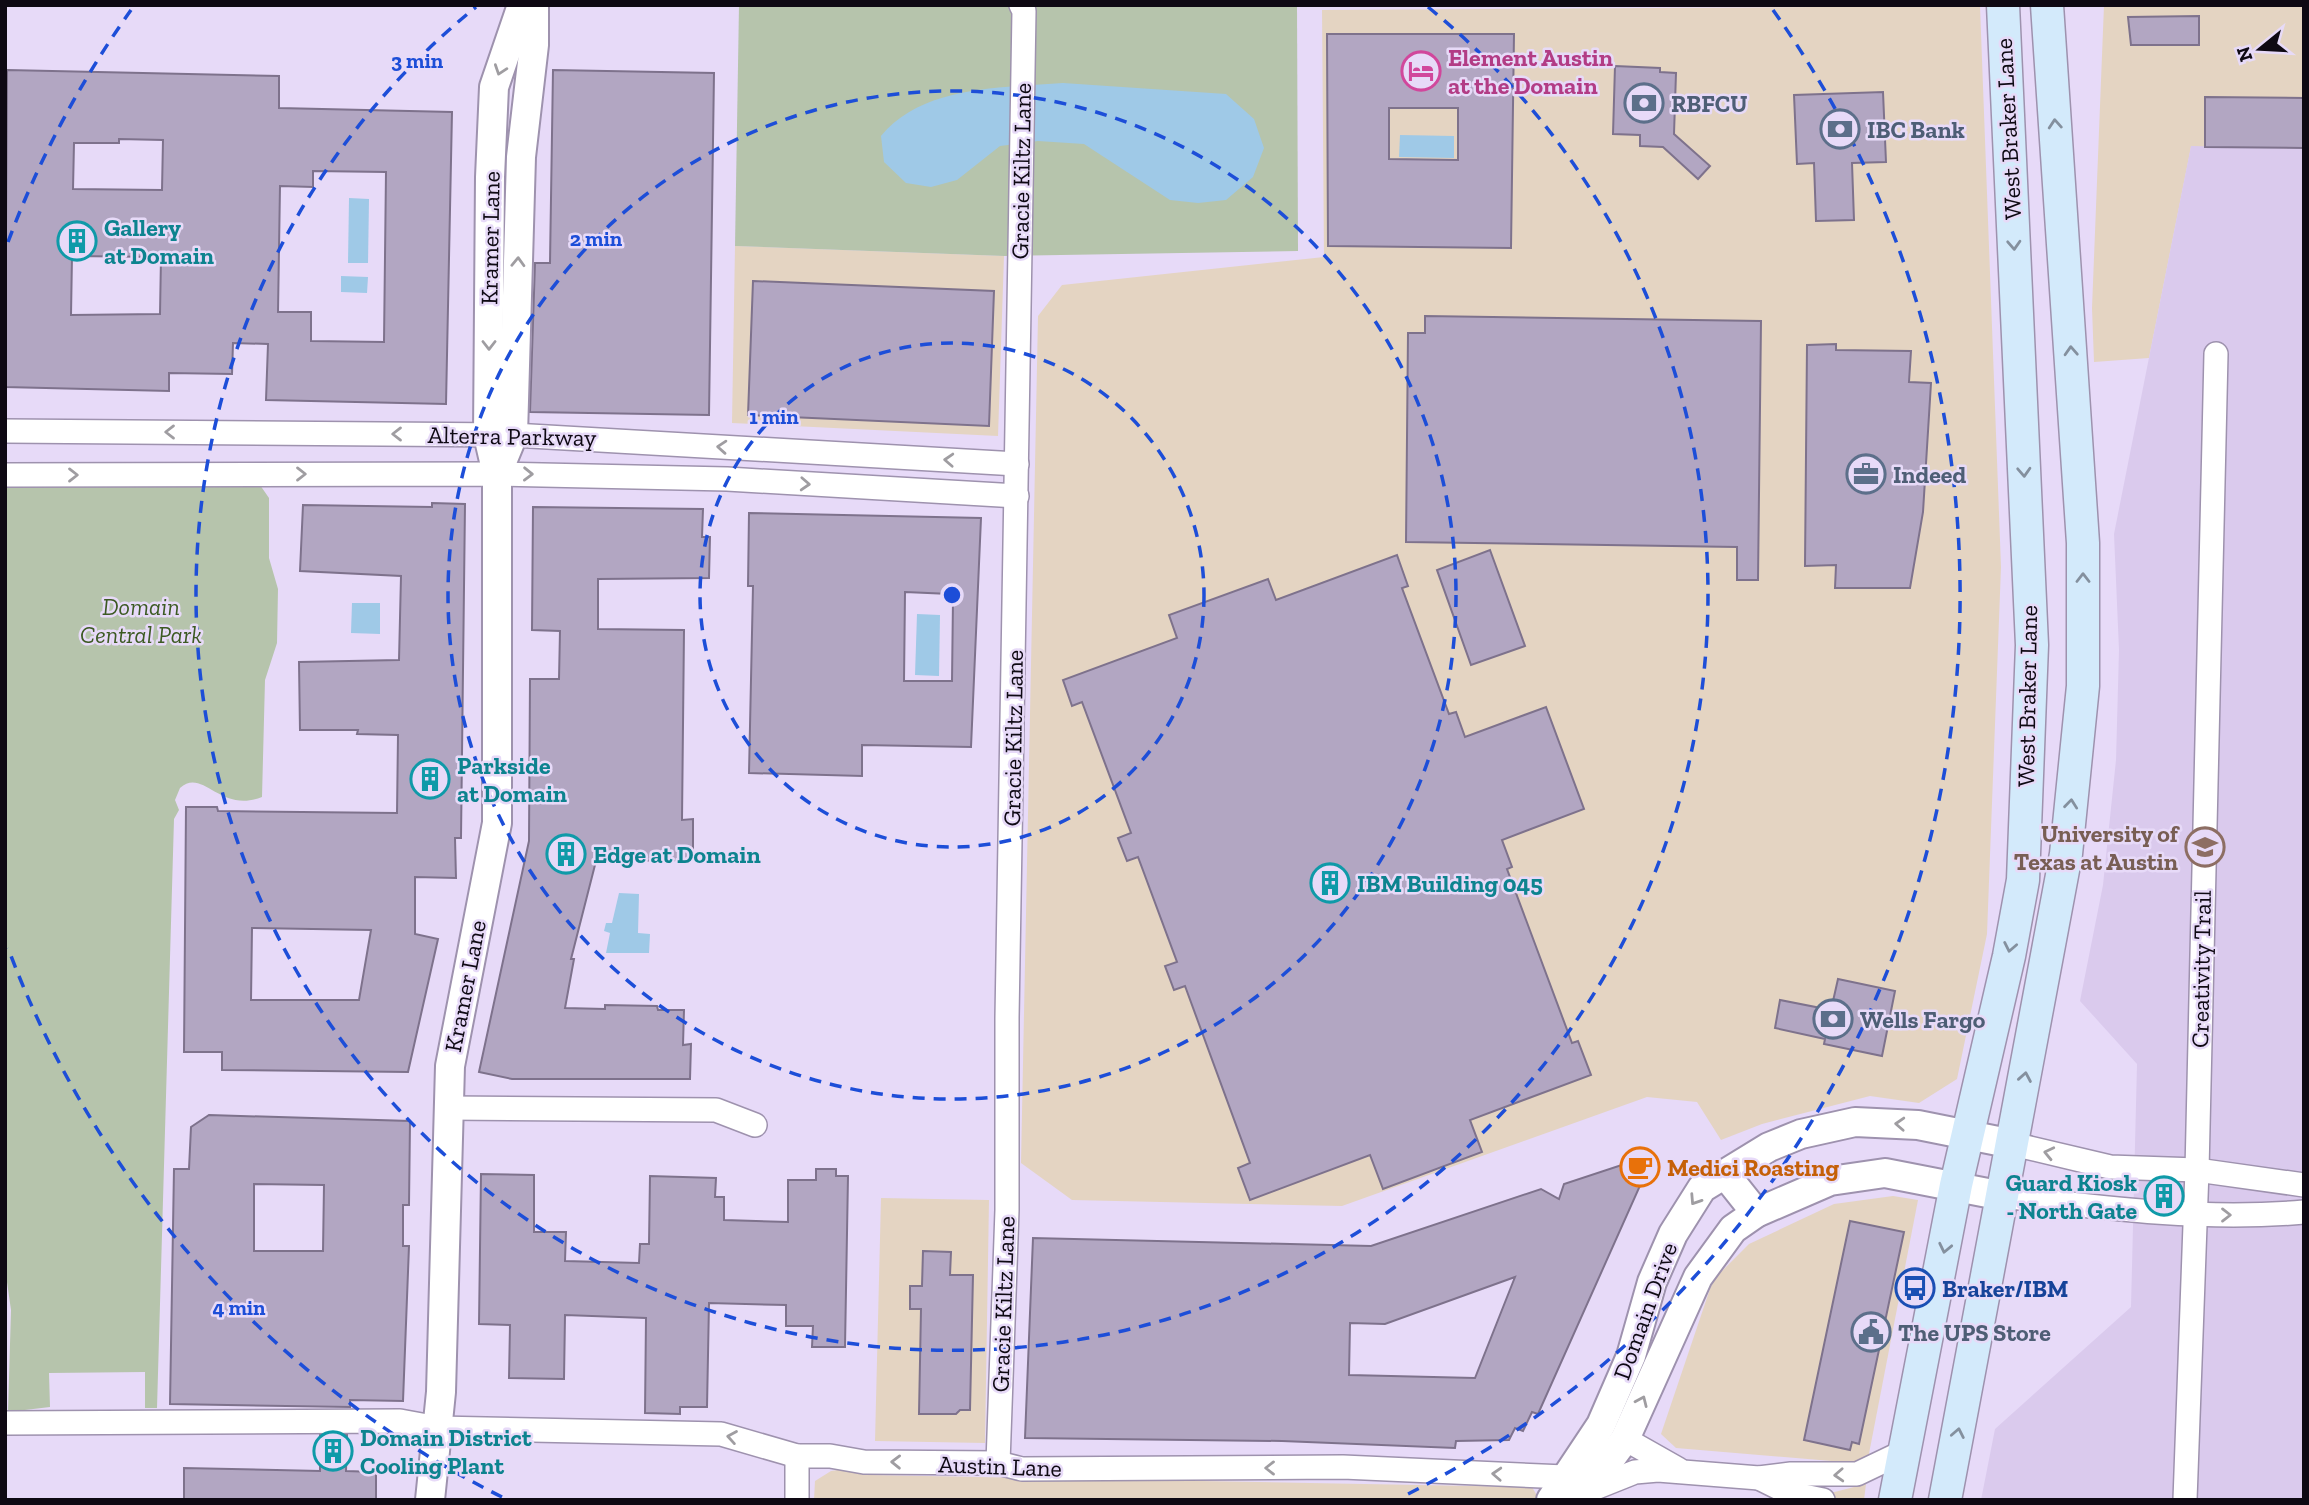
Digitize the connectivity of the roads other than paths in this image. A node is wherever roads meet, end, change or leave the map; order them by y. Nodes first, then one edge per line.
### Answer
1 (522, 5) edge
2 (534, 5) edge
3 (2003, 5) edge
4 (2047, 5) edge
5 (1024, 7) edge
6 (2216, 354) dead end
7 (5, 431) edge
8 (501, 435) junction
9 (1017, 464) junction
10 (497, 474) junction
11 (5, 475) edge
12 (1017, 496) junction
13 (447, 1108) junction
14 (755, 1125) dead end
15 (1967, 1137) junction
16 (2013, 1144) junction
17 (2197, 1170) junction
18 (1725, 1174) junction
19 (1956, 1185) junction
20 (2304, 1185) edge
21 (2003, 1196) junction
22 (2304, 1212) edge
23 (1756, 1213) junction
24 (2195, 1215) junction
25 (5, 1423) edge
26 (1601, 1424) junction
27 (438, 1429) junction
28 (1625, 1439) junction
29 (1903, 1452) junction
30 (797, 1456) junction
31 (998, 1463) junction
32 (1681, 1471) junction
33 (1759, 1478) junction
34 (1570, 1492) edge
35 (430, 1500) edge
36 (797, 1500) edge
37 (1823, 1500) edge
38 (1895, 1500) edge
39 (1945, 1500) edge
40 (2185, 1500) edge

1 -> 8 street, Kramer Lane
8 -> 2 street, Kramer Lane
3 -> 15 main road, West Braker Lane
16 -> 4 main road, West Braker Lane
5 - 9 street, Gracie Kiltz Lane
6 - 17 street, Creativity Trail
8 -> 7 street, Alterra Parkway
9 -> 8 street, Alterra Parkway
8 - 10 street, Kramer Lane
9 - 12 street, Gracie Kiltz Lane
11 -> 10 street, Alterra Parkway
10 -> 12 street, Alterra Parkway
10 - 13 street, Kramer Lane
12 - 31 street, Gracie Kiltz Lane
13 - 14 street
13 - 27 street, Kramer Lane
15 - 16 street, Domain Drive
15 -> 18 street, Domain Drive
15 - 19 main road, West Braker Lane
17 -> 16 street
16 - 21 main road, West Braker Lane
17 - 20 street
17 - 24 street, Creativity Trail
18 - 23 street
18 -> 26 street, Domain Drive
19 - 21 street, Domain Drive
19 - 23 street, Domain Drive
19 -> 29 main road, West Braker Lane
21 - 24 street
39 -> 21 main road, West Braker Lane
24 -> 22 street
28 -> 23 street, Domain Drive
24 - 40 street, Creativity Trail
25 - 27 street, Austin Lane
26 - 28 street
26 - 34 street, Domain Drive
30 -> 27 street, Austin Lane
27 - 35 street, Kramer Lane
28 - 32 street
28 - 34 street, Domain Drive
29 -> 33 street
29 - 38 main road, West Braker Lane
31 -> 30 street, Austin Lane
30 - 36 street
34 -> 31 street, Austin Lane
32 - 33 street
32 - 34 street
33 - 37 street

